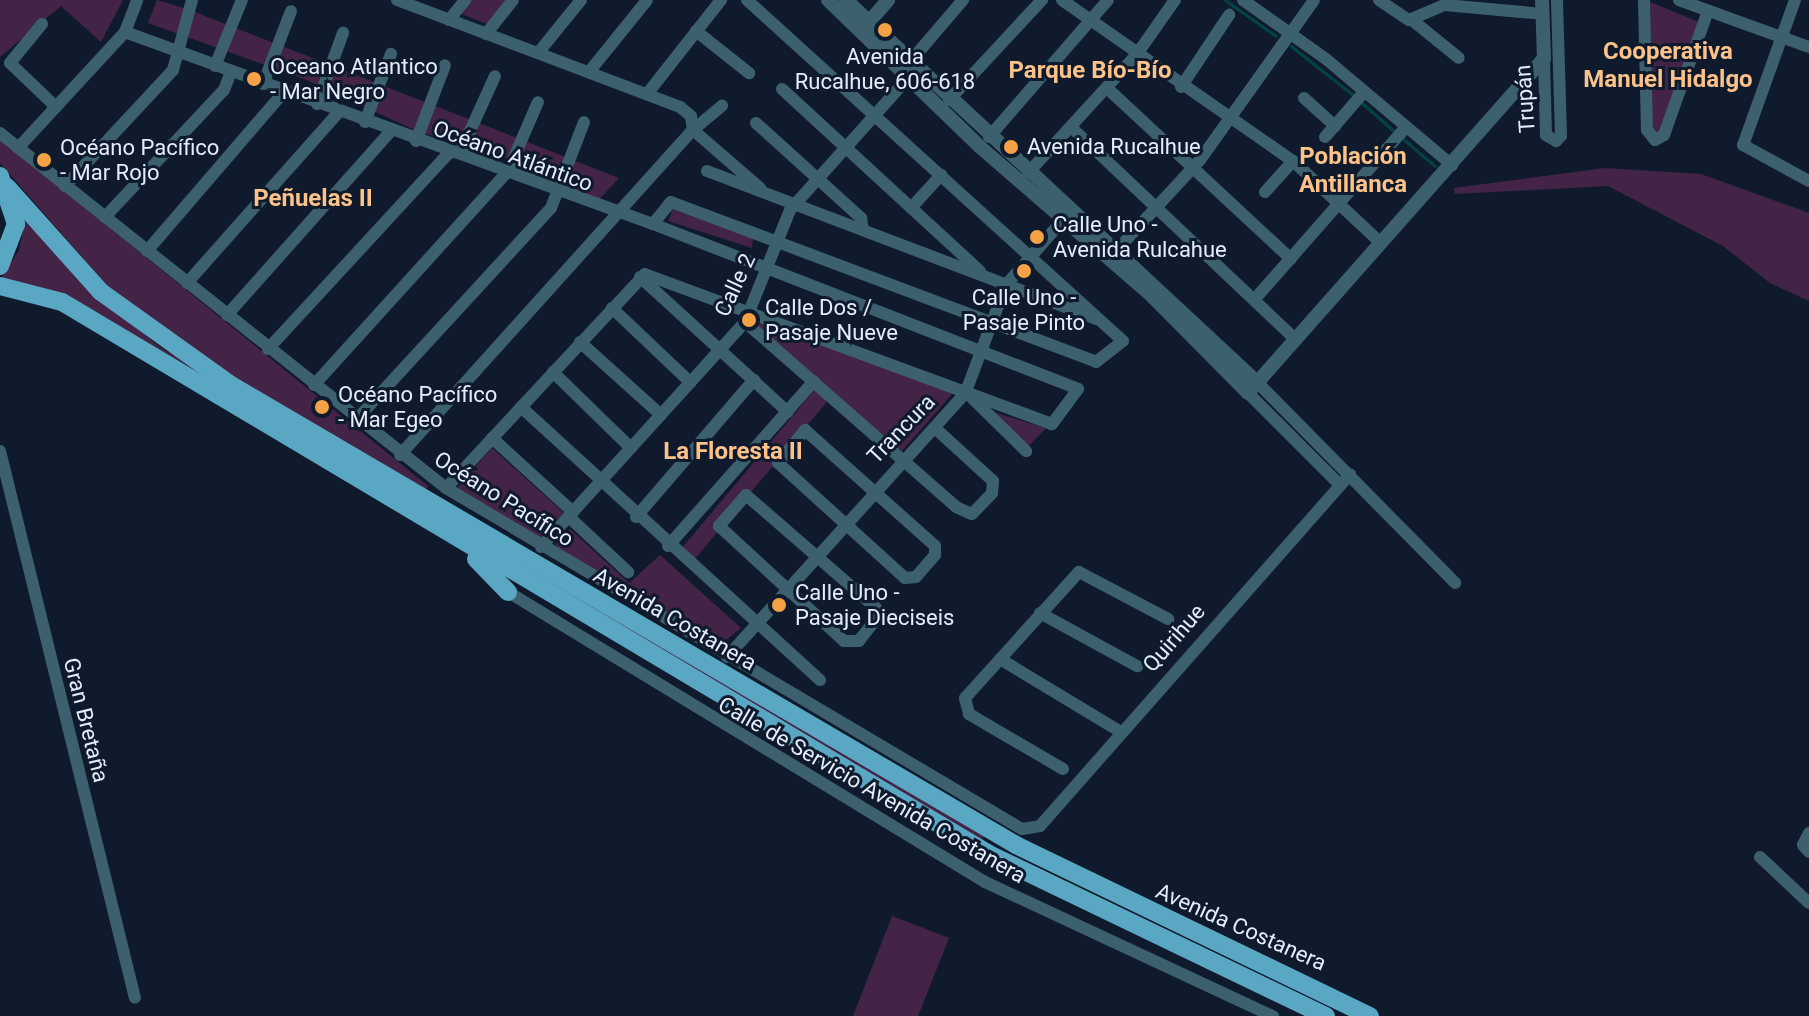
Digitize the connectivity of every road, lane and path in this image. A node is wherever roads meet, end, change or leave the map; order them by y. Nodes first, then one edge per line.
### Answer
1 (137, 0) edge
2 (192, 0) edge
3 (242, 0) edge
4 (397, 0) edge
5 (465, 0) edge
6 (513, 0) edge
7 (581, 0) edge
8 (647, 0) edge
9 (721, 0) edge
10 (747, 0) edge
11 (828, 0) edge
12 (846, 0) edge
13 (888, 0) edge
14 (963, 0) edge
15 (1042, 0) edge
16 (1062, 0) edge
17 (1108, 0) edge
18 (1175, 0) edge
19 (1243, 0) edge
20 (1314, 0) edge
21 (1379, 0) edge
22 (1557, 0) edge
23 (1644, 0) edge
24 (1679, 0) edge
25 (1795, 0) edge
26 (1543, 7) edge
27 (291, 11) dead end
28 (1708, 11) junction
29 (1229, 15) dead end
30 (449, 20) junction
31 (1412, 20) junction
32 (869, 22) junction
33 (1093, 22) junction
34 (42, 24) dead end
35 (696, 31) junction
36 (125, 32) junction
37 (343, 33) dead end
38 (486, 34) junction
39 (1291, 34) junction
40 (1781, 37) junction
41 (1809, 47) edge
42 (180, 53) junction
43 (538, 53) junction
44 (391, 54) dead end
45 (1137, 54) junction
46 (1459, 58) dead end
47 (1544, 59) junction
48 (910, 62) junction
49 (445, 65) dead end
50 (215, 66) junction
51 (231, 72) junction
52 (589, 72) junction
53 (749, 73) dead end
54 (495, 76) dead end
55 (908, 78) junction
56 (263, 84) junction
57 (1181, 87) junction
58 (1107, 88) junction
59 (782, 89) dead end
60 (284, 92) junction
61 (1364, 92) junction
62 (647, 94) junction
63 (1304, 98) dead end
64 (949, 100) junction
65 (538, 102) dead end
66 (317, 104) junction
67 (722, 106) dead end
68 (56, 107) junction
69 (339, 112) junction
70 (875, 115) junction
71 (1229, 120) junction
72 (365, 122) junction
73 (584, 122) dead end
74 (756, 123) dead end
75 (1335, 126) junction
76 (1406, 127) junction
77 (1072, 128) junction
78 (693, 130) junction
79 (391, 131) junction
80 (0, 133) edge
81 (989, 137) junction
82 (1325, 137) dead end
83 (416, 141) junction
84 (18, 148) junction
85 (846, 148) junction
86 (449, 153) junction
87 (1293, 161) junction
88 (1452, 165) junction
89 (1193, 168) junction
90 (707, 171) dead end
91 (1028, 173) junction
92 (504, 174) junction
93 (941, 175) junction
94 (816, 180) junction
95 (1809, 181) edge
96 (4, 182) edge
97 (65, 186) junction
98 (1265, 192) dead end
99 (557, 194) junction
100 (766, 194) junction
101 (794, 204) junction
102 (1339, 204) junction
103 (1158, 207) junction
104 (911, 208) junction
105 (617, 216) junction
106 (1067, 216) junction
107 (105, 217) junction
108 (653, 224) junction
109 (863, 230) junction
110 (777, 240) junction
111 (1381, 243) junction
112 (147, 251) junction
113 (1116, 251) junction
114 (1031, 255) junction
115 (1291, 259) junction
116 (0, 266) edge
117 (767, 268) junction
118 (985, 276) junction
119 (640, 277) junction
120 (187, 283) junction
121 (1006, 285) junction
122 (0, 286) edge
123 (1254, 300) junction
124 (612, 308) junction
125 (227, 315) junction
126 (747, 316) junction
127 (1104, 321) junction
128 (991, 323) junction
129 (1296, 340) junction
130 (580, 342) junction
131 (268, 349) junction
132 (720, 349) junction
133 (981, 349) junction
134 (553, 372) junction
135 (754, 380) junction
136 (814, 381) junction
137 (690, 382) junction
138 (314, 385) junction
139 (1253, 388) junction
140 (968, 396) junction
141 (521, 407) junction
142 (788, 412) junction
143 (661, 415) junction
144 (356, 420) junction
145 (935, 428) junction
146 (492, 438) junction
147 (631, 448) junction
148 (0, 451) edge
149 (1026, 451) dead end
150 (400, 455) junction
151 (901, 460) junction
152 (1350, 474) junction
153 (600, 483) junction
154 (1340, 485) junction
155 (446, 488) junction
156 (870, 493) junction
157 (571, 515) junction
158 (636, 517) junction
159 (842, 524) junction
160 (461, 543) junction
161 (668, 546) junction
162 (541, 547) junction
163 (811, 557) junction
164 (628, 572) dead end
165 (1455, 583) dead end
166 (785, 590) junction
167 (508, 592) joint
168 (1040, 613) junction
169 (1168, 619) dead end
170 (754, 625) junction
171 (727, 657) junction
172 (1000, 659) junction
173 (1137, 666) dead end
174 (820, 680) dead end
175 (1121, 732) junction
176 (1063, 769) dead end
177 (1031, 831) joint
178 (1809, 833) edge
179 (1806, 850) edge
180 (1760, 857) dead end
181 (1809, 883) edge
182 (1798, 893) junction
183 (1809, 903) edge
184 (135, 998) dead end
185 (1273, 1016) edge
186 (1326, 1016) edge
187 (1370, 1016) edge

1 - 36 street
2 - 42 street
3 - 50 street
4 - 30 street
5 - 30 street
6 - 38 street
7 - 43 street
8 - 52 street
9 - 35 street
10 - 70 street
11 - 55 street
12 - 32 street
13 - 32 street
14 - 48 street
15 - 64 street
16 - 33 street
17 - 33 street
18 - 45 street
19 - 39 street
20 - 39 street
21 - 31 street
22 - 47 street, Trupán
23 - 28 street
24 - 28 street
25 - 40 street
26 - 31 street
26 - 47 street, Trupán
27 - 56 street
28 - 40 street
29 - 57 street
30 - 38 street
31 - 46 street
32 - 48 street
33 - 45 street
33 - 81 street
34 - 68 street
35 - 53 street
35 - 62 street
36 - 42 street, Océano Atlántico
36 - 68 street
37 - 66 street
38 - 43 street
39 - 61 street
39 - 71 street
40 - 41 street
40 - 95 street
42 - 50 street, Océano Atlántico
42 - 97 street
43 - 52 street
44 - 72 street
45 - 57 street
45 - 58 street
47 - 88 street
48 - 55 street
48 - 64 street
49 - 83 street
50 - 51 street, Océano Atlántico
51 - 56 street, Océano Atlántico
51 - 107 street
52 - 62 street
54 - 86 street
55 - 70 street, Calle 2
55 - 106 street
56 - 60 street, Océano Atlántico
57 - 71 street
58 - 77 street
58 - 89 street
59 - 85 street
60 - 66 street, Océano Atlántico
60 - 112 street
61 - 75 street
61 - 76 street
62 - 78 street
63 - 75 street
64 - 81 street
65 - 92 street
66 - 69 street, Océano Atlántico
67 - 78 street
68 - 84 street
69 - 72 street, Océano Atlántico
69 - 120 street
70 - 85 street, Calle 2
70 - 93 street
71 - 87 street
71 - 89 street
72 - 79 street, Océano Atlántico
73 - 99 street
74 - 94 street
75 - 82 street
76 - 88 street
76 - 102 street
77 - 91 street
77 - 103 street
78 - 100 street
78 - 105 street
79 - 83 street, Océano Atlántico
79 - 125 street
80 - 84 street, Océano Pacífico
81 - 91 street
83 - 86 street, Océano Atlántico
84 - 97 street, Océano Pacífico
85 - 94 street, Calle 2
85 - 104 street
86 - 92 street, Océano Atlántico
86 - 131 street
87 - 98 street
87 - 102 street
88 - 111 street
89 - 103 street
89 - 115 street
90 - 100 street
91 - 106 street
92 - 99 street, Océano Atlántico
92 - 138 street
93 - 104 street
93 - 114 street
94 - 101 street, Calle 2
94 - 109 street
96 - 116 main road
96 - 187 main road, Avenida Costanera
97 - 107 street, Océano Pacífico
99 - 105 street, Océano Atlántico
99 - 144 street
100 - 101 street
101 - 109 street
101 - 110 street, Calle 2
102 - 111 street
102 - 115 street
103 - 113 street
103 - 123 street
104 - 118 street
105 - 108 street, Océano Atlántico
105 - 150 street
106 - 113 street
106 - 114 street, Trancura
106 - 139 street
107 - 112 street, Océano Pacífico
108 - 110 street
108 - 117 street, Océano Atlántico
109 - 118 street
110 - 117 street, Calle 2
110 - 128 street
111 - 129 street
112 - 120 street, Océano Pacífico
113 - 139 street
114 - 121 street, Trancura
114 - 127 street
115 - 123 street
117 - 126 street, Calle 2
117 - 133 street, Océano Atlántico
118 - 121 street
119 - 124 street
119 - 126 street
119 - 132 street
120 - 125 street, Océano Pacífico
121 - 127 street
121 - 128 street, Trancura
122 - 160 main road, Avenida Costanera
123 - 129 street
124 - 130 street
124 - 137 street
125 - 131 street, Océano Pacífico
126 - 132 street, Calle 2
126 - 136 street
126 - 140 street
127 - 128 street
128 - 133 street, Trancura
129 - 139 street
130 - 134 street
130 - 143 street
131 - 138 street, Océano Pacífico
132 - 135 street
132 - 137 street, Calle 2
133 - 140 street, Trancura
133 - 140 street, Océano Atlántico
134 - 141 street
134 - 147 street
135 - 142 street
135 - 158 street
136 - 142 street
136 - 151 street
137 - 143 street, Calle 2
138 - 144 street, Océano Pacífico
139 - 152 street
139 - 154 street
140 - 145 street, Trancura
140 - 149 street
141 - 146 street
141 - 153 street
142 - 161 street
143 - 147 street, Calle 2
144 - 150 street, Océano Pacífico
145 - 151 street, Trancura
145 - 151 street
146 - 155 street
146 - 157 street
147 - 153 street, Calle 2
148 - 184 street, Gran Bretaña
150 - 155 street, Océano Pacífico
151 - 156 street, Trancura
152 - 154 street, Quirihue
152 - 165 street
153 - 157 street, Calle 2
153 - 158 street
154 - 175 street, Quirihue
155 - 162 street, Océano Pacífico
156 - 159 street, Trancura
156 - 159 street
156 - 159 street
157 - 162 street, Calle 2
157 - 164 street
158 - 161 street
159 - 163 street, Trancura
160 - 167 main road
160 - 186 main road, Avenida Costanera
161 - 170 street
162 - 171 street, Océano Pacífico
163 - 166 street, Trancura
163 - 166 street
163 - 166 street
166 - 170 street, Trancura
167 - 185 street, Calle de Servicio Avenida Costanera
168 - 169 street, Quirihue
168 - 172 street, Quirihue
168 - 173 street
170 - 171 street, Trancura
170 - 174 street
171 - 177 street, Océano Pacífico
172 - 175 street
172 - 176 street, Quirihue
175 - 177 street, Quirihue
178 - 179 street
180 - 182 street
181 - 182 street
182 - 183 street

